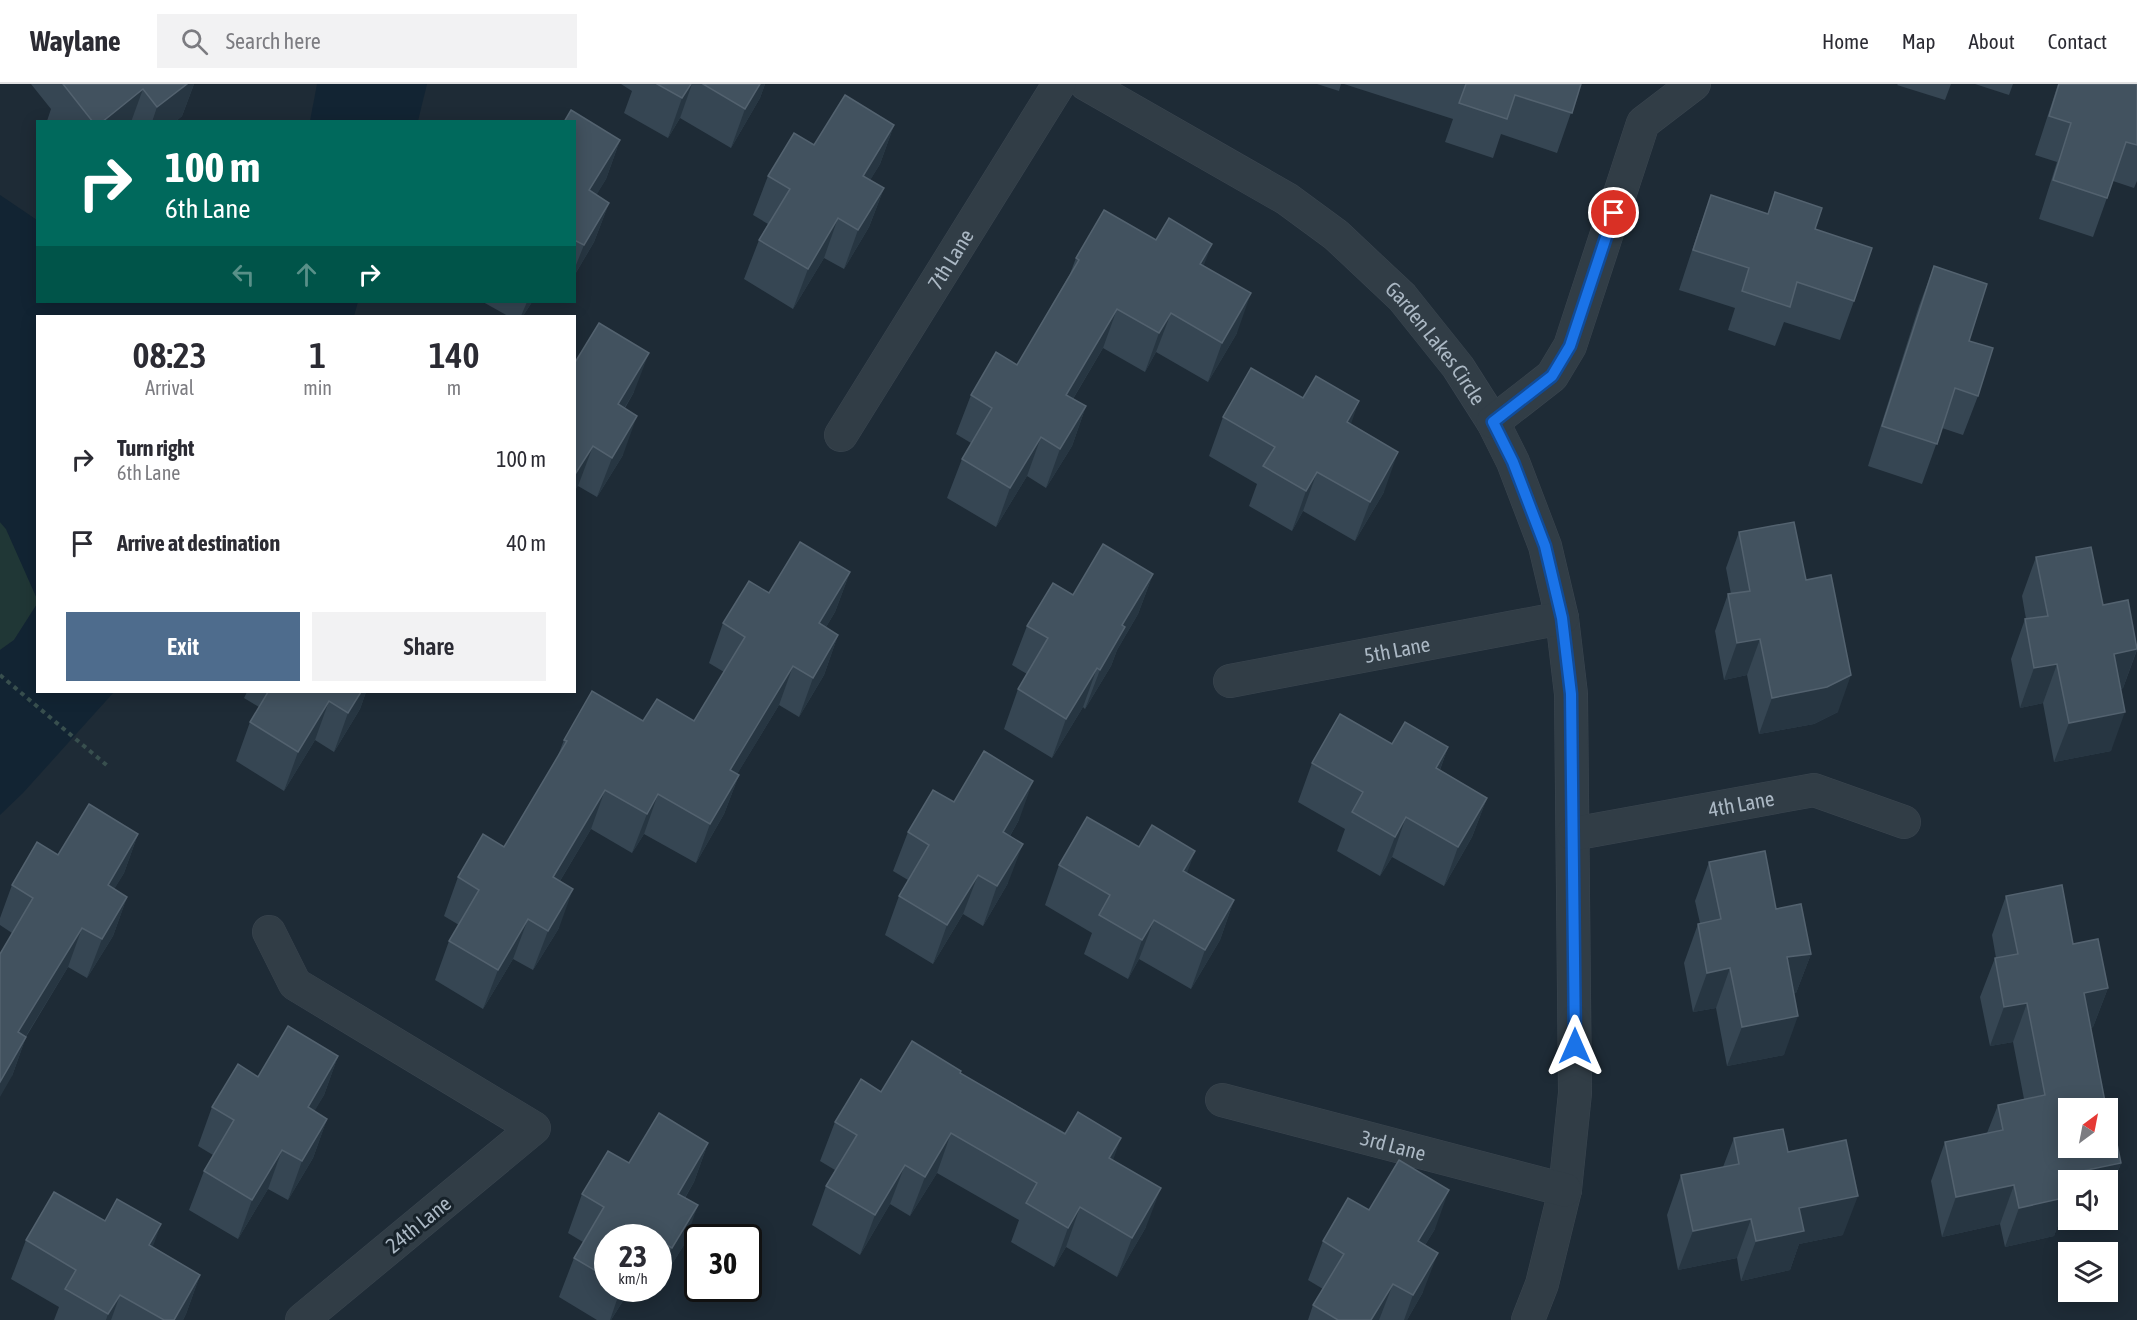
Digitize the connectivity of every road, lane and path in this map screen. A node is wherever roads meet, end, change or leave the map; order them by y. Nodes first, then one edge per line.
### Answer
1 (1059, 84) edge
2 (1086, 84) edge
3 (1694, 84) edge
4 (1493, 422) junction
5 (841, 435) dead end
6 (1562, 618) junction
7 (0, 675) edge
8 (1230, 681) dead end
9 (110, 768) dead end
10 (1904, 822) dead end
11 (1573, 834) junction
12 (269, 932) dead end
13 (1222, 1101) dead end
14 (1565, 1190) junction
15 (302, 1320) edge
16 (1528, 1320) edge

1 - 5 street, 7th Lane
2 - 4 street, Garden Lakes Circle
3 - 4 street
4 - 6 street, Garden Lakes Circle
6 - 8 street, 5th Lane
6 - 11 street, Garden Lakes Circle
7 - 9 path
10 - 11 street, 4th Lane
11 - 14 street, Garden Lakes Circle
12 - 15 street, 24th Lane
13 - 14 street, 3rd Lane
14 - 16 street, Garden Lakes Circle

